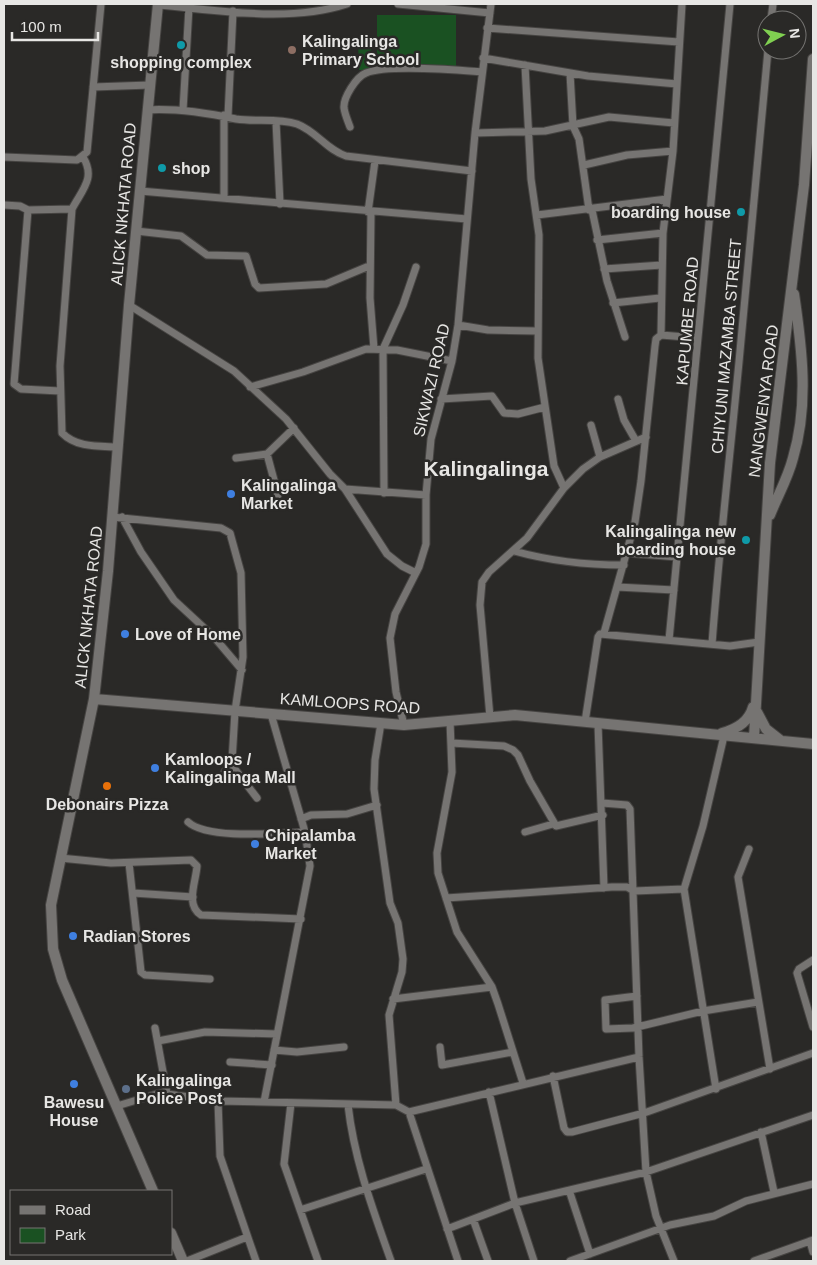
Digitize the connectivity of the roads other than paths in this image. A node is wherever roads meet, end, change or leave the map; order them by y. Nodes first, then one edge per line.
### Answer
1 (101, 4) edge
2 (158, 4) edge
3 (347, 4) edge
4 (400, 4) edge
5 (491, 4) edge
6 (682, 4) edge
7 (730, 4) edge
8 (430, 6) edge
9 (189, 7) junction
10 (324, 7) edge
11 (458, 7) edge
12 (233, 11) junction
13 (490, 13) junction
14 (487, 28) junction
15 (679, 42) junction
16 (483, 58) junction
17 (813, 59) edge
18 (767, 60) edge
19 (525, 65) junction
20 (482, 72) junction
21 (570, 73) junction
22 (677, 84) junction
23 (150, 85) junction
24 (93, 87) junction
25 (148, 110) junction
26 (183, 110) junction
27 (226, 116) junction
28 (276, 121) junction
29 (674, 123) junction
30 (573, 126) junction
31 (350, 127) dead end
32 (475, 133) junction
33 (528, 133) junction
34 (672, 151) junction
35 (4, 157) edge
36 (83, 158) junction
37 (375, 161) junction
38 (584, 165) junction
39 (472, 171) junction
40 (140, 191) junction
41 (224, 197) junction
42 (667, 199) junction
43 (280, 204) junction
44 (4, 205) edge
45 (72, 209) junction
46 (28, 210) junction
47 (591, 210) junction
48 (369, 212) junction
49 (536, 215) junction
50 (467, 219) junction
51 (136, 231) junction
52 (663, 233) junction
53 (597, 240) junction
54 (662, 265) junction
55 (369, 266) junction
56 (416, 267) dead end
57 (604, 269) junction
58 (792, 280) junction
59 (660, 298) junction
60 (613, 303) junction
61 (129, 305) junction
62 (458, 325) junction
63 (537, 331) junction
64 (661, 335) junction
65 (625, 337) dead end
66 (698, 338) junction
67 (374, 348) junction
68 (383, 349) junction
69 (452, 361) junction
70 (250, 387) junction
71 (60, 391) junction
72 (441, 399) junction
73 (618, 399) dead end
74 (545, 407) junction
75 (591, 425) dead end
76 (294, 428) junction
77 (646, 437) junction
78 (636, 441) junction
79 (118, 447) junction
80 (267, 454) junction
81 (600, 457) junction
82 (236, 458) dead end
83 (564, 488) junction
84 (344, 489) junction
85 (384, 492) junction
86 (278, 495) dead end
87 (426, 495) junction
88 (117, 517) junction
89 (766, 525) junction
90 (514, 551) junction
91 (627, 553) junction
92 (678, 557) junction
93 (624, 565) junction
94 (416, 573) junction
95 (618, 587) junction
96 (674, 590) junction
97 (604, 633) junction
98 (669, 640) junction
99 (759, 642) junction
100 (712, 644) junction
101 (242, 670) junction
102 (94, 699) junction
103 (755, 701) junction
104 (235, 711) junction
105 (270, 714) junction
106 (490, 717) junction
107 (450, 722) junction
108 (585, 722) junction
109 (381, 723) junction
110 (598, 724) junction
111 (404, 725) junction
112 (710, 734) junction
113 (724, 736) junction
114 (754, 738) junction
115 (782, 741) junction
116 (451, 743) junction
117 (813, 744) edge
118 (231, 764) junction
119 (224, 773) dead end
120 (257, 798) dead end
121 (602, 803) junction
122 (376, 804) junction
123 (603, 815) junction
124 (301, 819) junction
125 (188, 822) dead end
126 (553, 824) junction
127 (305, 832) junction
128 (524, 832) dead end
129 (749, 849) dead end
130 (60, 858) junction
131 (130, 863) junction
132 (604, 888) junction
133 (684, 889) junction
134 (634, 891) junction
135 (133, 893) junction
136 (193, 897) junction
137 (446, 898) junction
138 (301, 918) junction
139 (813, 960) edge
140 (210, 979) dead end
141 (492, 987) junction
142 (637, 996) junction
143 (393, 999) junction
144 (758, 1002) junction
145 (703, 1011) junction
146 (638, 1027) junction
147 (813, 1027) edge
148 (155, 1028) dead end
149 (277, 1034) junction
150 (158, 1041) junction
151 (344, 1047) dead end
152 (440, 1047) dead end
153 (274, 1050) junction
154 (513, 1052) junction
155 (813, 1053) edge
156 (639, 1057) junction
157 (230, 1062) dead end
158 (272, 1065) junction
159 (770, 1069) junction
160 (553, 1076) junction
161 (523, 1083) junction
162 (716, 1089) junction
163 (489, 1092) junction
164 (167, 1094) junction
165 (218, 1101) junction
166 (264, 1102) junction
167 (291, 1103) junction
168 (348, 1105) junction
169 (396, 1105) junction
170 (117, 1106) junction
171 (409, 1112) junction
172 (644, 1114) junction
173 (813, 1115) edge
174 (761, 1132) junction
175 (426, 1169) junction
176 (646, 1172) junction
177 (813, 1184) edge
178 (366, 1189) junction
179 (153, 1190) edge
180 (569, 1190) junction
181 (774, 1192) junction
182 (515, 1203) junction
183 (300, 1210) junction
184 (473, 1219) junction
185 (447, 1228) junction
186 (661, 1230) junction
187 (172, 1235) edge
188 (247, 1237) junction
189 (811, 1241) edge
190 (813, 1252) edge
191 (590, 1254) junction
192 (183, 1261) edge
193 (187, 1261) edge
194 (256, 1261) edge
195 (318, 1261) edge
196 (391, 1261) edge
197 (458, 1261) edge
198 (488, 1261) edge
199 (534, 1261) edge
200 (570, 1261) edge
201 (674, 1261) edge
202 (754, 1261) edge

1 - 24 street
2 - 9 street
2 - 23 main road, ALICK NKHATA ROAD
3 - 10 street
4 - 8 street
5 - 13 street, SIKWAZI ROAD
6 - 15 street
7 - 66 street, KAPUMBE ROAD
8 - 11 street
9 - 12 street
9 - 26 street
10 - 12 street
11 - 13 street
12 - 27 street
13 - 14 street, SIKWAZI ROAD
14 - 15 street
14 - 16 street, SIKWAZI ROAD
15 - 22 street
16 - 19 street
16 - 20 street, SIKWAZI ROAD
17 - 58 main road, NANGWENYA ROAD
18 - 100 street, CHIYUNI MAZAMBA STREET
19 - 21 street
19 - 33 street
20 - 31 street
20 - 32 street, SIKWAZI ROAD
21 - 22 street
21 - 30 street
22 - 29 street
23 - 24 street
23 - 25 main road, ALICK NKHATA ROAD
24 - 36 street
25 - 26 street
25 - 40 main road, ALICK NKHATA ROAD
26 - 27 street
27 - 28 street
27 - 41 street
28 - 37 street
28 - 43 street
29 - 30 street
29 - 34 street
30 - 33 street
30 - 38 street
32 - 33 street
32 - 39 street, SIKWAZI ROAD
33 - 49 street
34 - 38 street
34 - 42 street
35 - 36 street
36 - 45 street
37 - 39 street
37 - 48 street
38 - 47 street
39 - 50 street, SIKWAZI ROAD
40 - 41 street
40 - 51 main road, ALICK NKHATA ROAD
41 - 43 street
42 - 47 street
42 - 52 street
43 - 48 street
44 - 46 street
45 - 46 street
45 - 71 street
46 - 71 street
47 - 49 street
47 - 53 street
48 - 50 street
48 - 55 street
49 - 63 street
50 - 62 street, SIKWAZI ROAD
51 - 55 street
51 - 61 main road, ALICK NKHATA ROAD
52 - 53 street
52 - 54 street
53 - 57 street
54 - 57 street
54 - 59 street
55 - 67 street
56 - 68 street
57 - 60 street
58 - 89 main road, NANGWENYA ROAD
58 - 89 main road, NANGWENYA ROAD
59 - 60 street
59 - 64 street
60 - 65 street
61 - 70 street
61 - 79 main road, ALICK NKHATA ROAD
62 - 63 street
62 - 69 street, SIKWAZI ROAD
63 - 74 street
64 - 66 street
64 - 77 street
66 - 92 street, KAPUMBE ROAD
67 - 68 street
67 - 70 street
68 - 69 street
68 - 85 street
69 - 72 street, SIKWAZI ROAD
70 - 76 street
71 - 79 street
72 - 74 street
72 - 87 street, SIKWAZI ROAD
73 - 78 street
74 - 83 street
75 - 81 street
76 - 80 street
76 - 84 street
77 - 78 street
77 - 91 street
78 - 81 street
79 - 88 main road, ALICK NKHATA ROAD
80 - 82 street
80 - 86 street
81 - 83 street
83 - 90 street
84 - 85 street
84 - 94 street
85 - 87 street
87 - 94 street, SIKWAZI ROAD
88 - 101 street
88 - 101 street
88 - 102 main road, ALICK NKHATA ROAD
89 - 99 main road, NANGWENYA ROAD
90 - 93 street
90 - 106 street
91 - 92 street
91 - 93 street
92 - 96 street, KAPUMBE ROAD
93 - 95 street
94 - 111 street, SIKWAZI ROAD
95 - 96 street
95 - 97 street
96 - 98 street, KAPUMBE ROAD
97 - 98 street
97 - 108 street
98 - 100 street
99 - 100 street
99 - 103 main road, NANGWENYA ROAD
101 - 104 street
102 - 104 main road, KAMLOOPS ROAD
102 - 130 main road, ALICK NKHATA ROAD
103 - 112 main road
103 - 114 main road, NANGWENYA ROAD
103 - 115 main road
104 - 105 main road, KAMLOOPS ROAD
104 - 118 street
105 - 109 main road, KAMLOOPS ROAD
105 - 124 street
106 - 107 main road, KAMLOOPS ROAD
106 - 108 main road, KAMLOOPS ROAD
107 - 111 main road, KAMLOOPS ROAD
107 - 116 street
108 - 110 main road, KAMLOOPS ROAD
109 - 111 main road, KAMLOOPS ROAD
109 - 122 street
110 - 112 main road, KAMLOOPS ROAD
110 - 121 street
112 - 113 main road, KAMLOOPS ROAD
113 - 114 main road, KAMLOOPS ROAD
113 - 133 street
114 - 115 main road, KAMLOOPS ROAD
115 - 117 main road, KAMLOOPS ROAD
116 - 126 street
116 - 137 street
118 - 119 street
118 - 120 street
121 - 123 street
121 - 134 street
122 - 124 street
122 - 143 street
123 - 126 street
123 - 132 street
124 - 127 street
125 - 127 street
126 - 128 street
127 - 138 street
129 - 144 street
130 - 131 street
130 - 170 main road, ALICK NKHATA ROAD
131 - 135 street
131 - 136 street
132 - 134 street
132 - 137 street
133 - 134 street
133 - 145 street
134 - 142 street
135 - 136 street
135 - 140 street
136 - 138 street
137 - 141 street
138 - 149 street
139 - 147 street
141 - 143 street
141 - 154 street
142 - 146 street
142 - 146 street
143 - 169 street
144 - 145 street
144 - 159 street
145 - 146 street
145 - 162 street
146 - 156 street
148 - 150 street
149 - 150 street
149 - 153 street
150 - 164 street
151 - 153 street
152 - 154 street
153 - 158 street
154 - 161 street
155 - 159 street
156 - 160 street
156 - 172 street
157 - 158 street
158 - 166 street
159 - 162 street
160 - 161 street
160 - 172 street
161 - 163 street
162 - 172 street
163 - 171 street
163 - 182 street
164 - 165 street
164 - 170 street
165 - 166 street
165 - 188 street
166 - 167 street
167 - 168 street
167 - 183 street
168 - 169 street
168 - 178 street
169 - 171 street
170 - 179 main road, ALICK NKHATA ROAD
171 - 175 street
172 - 176 street
173 - 174 street
174 - 176 street
174 - 181 street
175 - 178 street
175 - 185 street
176 - 180 street
176 - 186 street
177 - 181 street
178 - 183 street
178 - 196 street
180 - 182 street
180 - 191 street
181 - 186 street
182 - 184 street
182 - 199 street
183 - 195 street
184 - 185 street
184 - 198 street
185 - 197 street
186 - 191 street
186 - 201 street
187 - 192 main road
188 - 193 street
188 - 194 street
189 - 190 street
189 - 202 street
191 - 200 street

